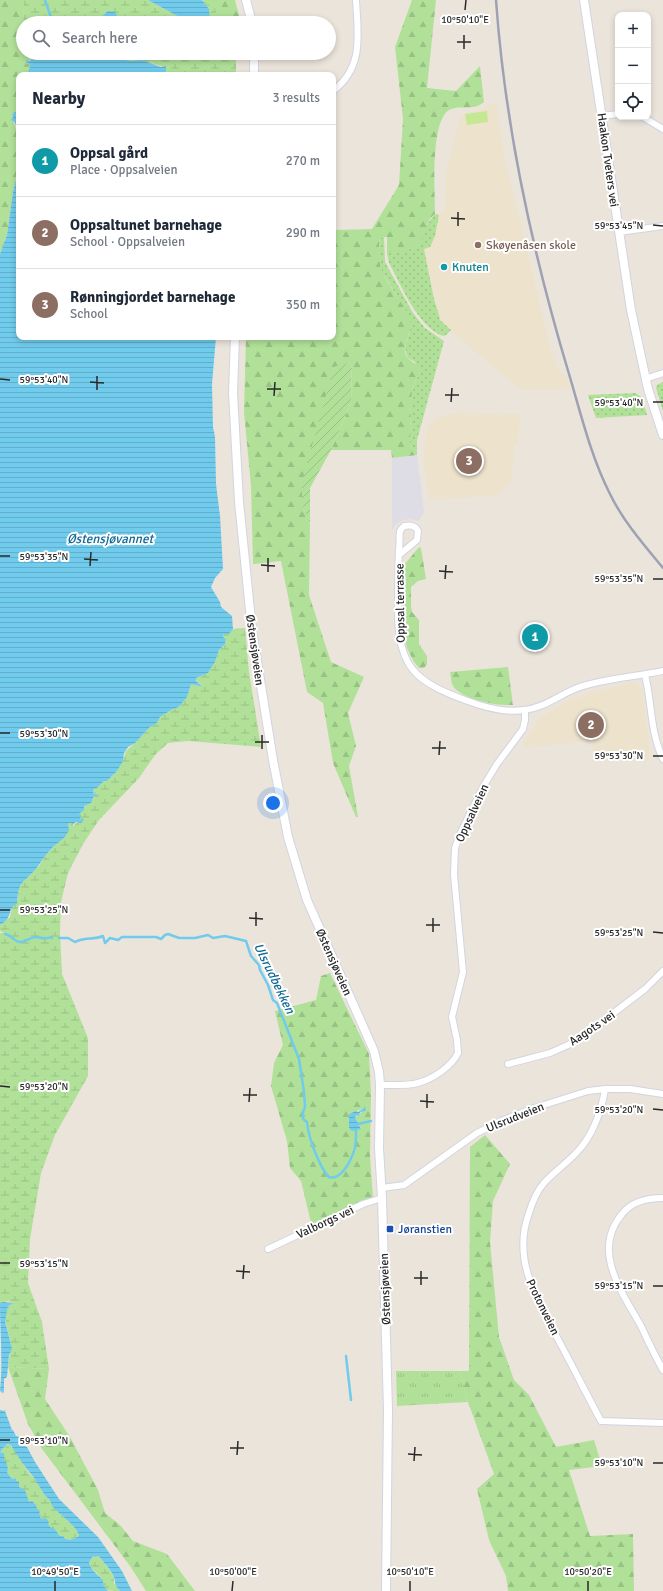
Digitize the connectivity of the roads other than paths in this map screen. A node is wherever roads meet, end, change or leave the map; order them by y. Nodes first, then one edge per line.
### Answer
1 (246, 0) edge
2 (356, 0) edge
3 (584, 0) edge
4 (250, 16) edge
5 (254, 60) edge
6 (254, 72) edge
7 (336, 88) edge
8 (615, 114) edge
9 (602, 116) junction
10 (648, 120) edge
11 (663, 128) edge
12 (663, 226) edge
13 (619, 232) junction
14 (236, 340) edge
15 (663, 373) edge
16 (645, 378) junction
17 (663, 435) edge
18 (399, 555) junction
19 (663, 671) edge
20 (645, 675) junction
21 (525, 710) junction
22 (663, 759) edge
23 (663, 971) edge
24 (508, 1064) dead end
25 (380, 1085) junction
26 (604, 1089) junction
27 (663, 1094) edge
28 (382, 1188) junction
29 (382, 1198) junction
30 (663, 1198) edge
31 (268, 1249) dead end
32 (663, 1370) edge
33 (663, 1423) edge
34 (386, 1591) edge

1 - 4 main road
2 - 7 street
3 - 9 main road, Haakon Tveters vei
5 - 6 main road
8 - 9 street
9 - 13 main road, Haakon Tveters vei
10 - 11 street
12 - 13 street
13 - 16 main road, Haakon Tveters vei
14 - 25 main road, Østensjøveien
15 - 16 street
16 - 17 main road, Haakon Tveters vei
18 - 18 street, Oppsal terrasse
18 - 21 street, Oppsal terrasse
19 - 20 street
20 - 21 street
20 - 22 street
21 - 25 street, Oppsalveien
23 - 24 street, Aagots vei
25 - 28 main road, Østensjøveien
26 - 27 street, Ulsrudveien
26 - 28 street, Ulsrudveien
26 - 33 street, Protonveien
28 - 29 main road, Østensjøveien
29 - 31 street, Valborgs vei
29 - 34 main road, Østensjøveien
30 - 32 street

